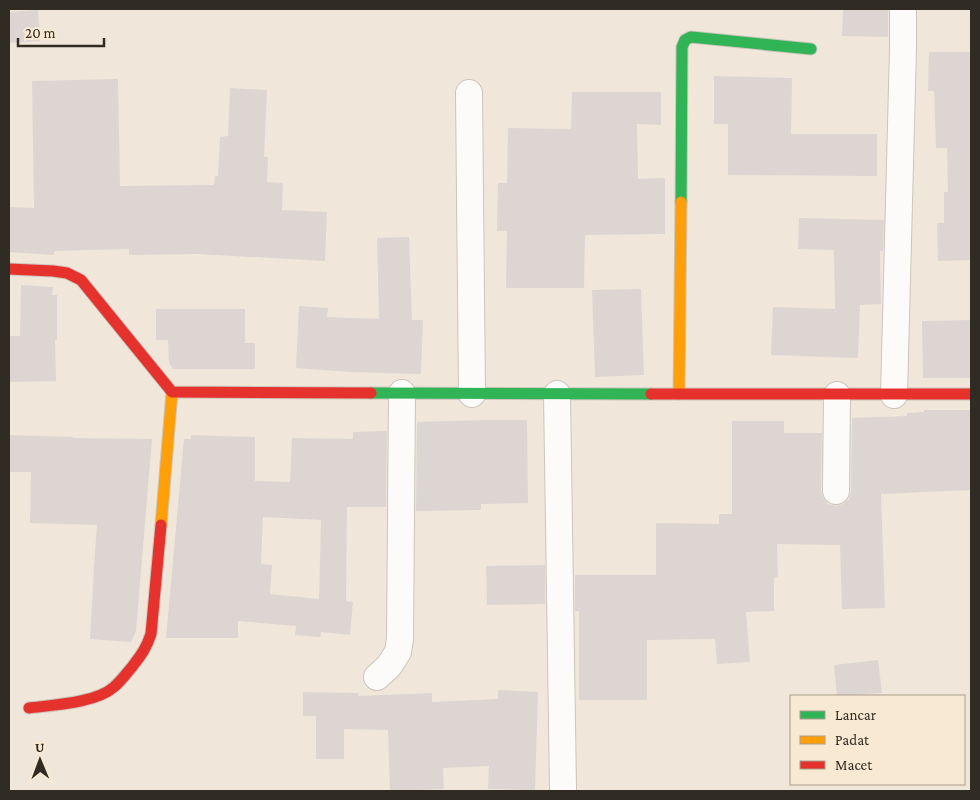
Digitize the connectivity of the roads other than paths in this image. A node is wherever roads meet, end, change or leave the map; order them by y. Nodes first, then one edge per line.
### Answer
1 (903, 9) edge
2 (811, 49) dead end
3 (469, 93) dead end
4 (9, 269) edge
5 (172, 392) junction
6 (402, 393) junction
7 (472, 394) junction
8 (557, 394) junction
9 (679, 394) junction
10 (971, 394) edge
11 (837, 395) junction
12 (894, 395) junction
13 (836, 491) dead end
14 (378, 677) dead end
15 (29, 708) dead end
16 (563, 789) dead end

1 - 12 street
2 - 9 street
3 - 7 street
4 - 5 street
5 - 6 street
5 - 15 street
6 - 7 street
6 - 14 street
7 - 8 street
8 - 9 street
8 - 16 street
9 - 11 street
10 - 12 street
11 - 12 street
11 - 13 street

